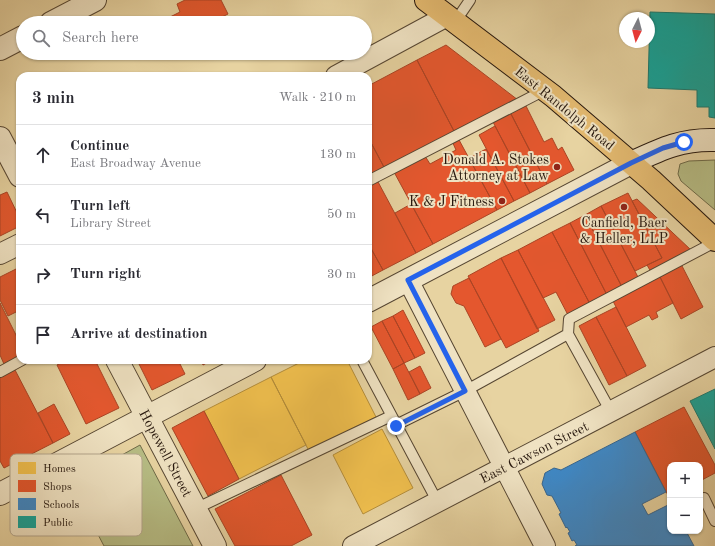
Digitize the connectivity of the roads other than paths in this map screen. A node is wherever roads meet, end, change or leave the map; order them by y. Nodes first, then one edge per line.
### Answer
1 (95, 0) edge
2 (426, 0) edge
3 (470, 0) edge
4 (64, 16) edge
5 (451, 19) junction
6 (16, 41) edge
7 (0, 49) edge
8 (372, 58) edge
9 (368, 60) edge
10 (344, 72) edge
11 (544, 90) junction
12 (0, 138) edge
13 (715, 140) edge
14 (631, 163) junction
15 (16, 168) edge
16 (372, 179) edge
17 (715, 241) edge
18 (16, 246) edge
19 (0, 254) edge
20 (408, 280) junction
21 (372, 299) edge
22 (568, 334) junction
23 (715, 357) edge
24 (16, 363) edge
25 (119, 364) edge
26 (248, 364) edge
27 (364, 364) edge
28 (0, 372) edge
29 (465, 391) junction
30 (611, 412) junction
31 (391, 416) junction
32 (147, 417) junction
33 (396, 426) junction
34 (76, 454) edge
35 (504, 468) junction
36 (10, 489) edge
37 (0, 494) edge
38 (704, 498) dead end
39 (437, 502) junction
40 (195, 509) junction
41 (715, 521) edge
42 (214, 546) edge
43 (353, 546) edge
44 (545, 546) edge

1 - 4 street
2 - 5 highway, East Randolph Road
3 - 5 lane
5 - 8 street
5 - 11 highway, East Randolph Road
6 - 7 street
9 - 10 street
11 - 14 highway, East Randolph Road
11 - 16 lane
12 - 15 street
13 - 14 street
14 - 17 highway, East Randolph Road
14 - 20 street
17 - 22 lane
18 - 19 street
20 - 21 street
20 - 29 street
22 - 29 lane
22 - 30 lane
23 - 30 street, East Cawson Street
24 - 28 lane
25 - 32 street, Hopewell Street
26 - 32 street
27 - 31 lane
29 - 33 lane
29 - 35 street
30 - 35 street, East Cawson Street
31 - 33 lane
31 - 40 lane
32 - 34 street
32 - 40 street, Hopewell Street
33 - 39 lane
35 - 39 street, East Cawson Street
35 - 44 street
36 - 37 street
38 - 41 lane
39 - 43 street, East Cawson Street
40 - 42 street, Hopewell Street

